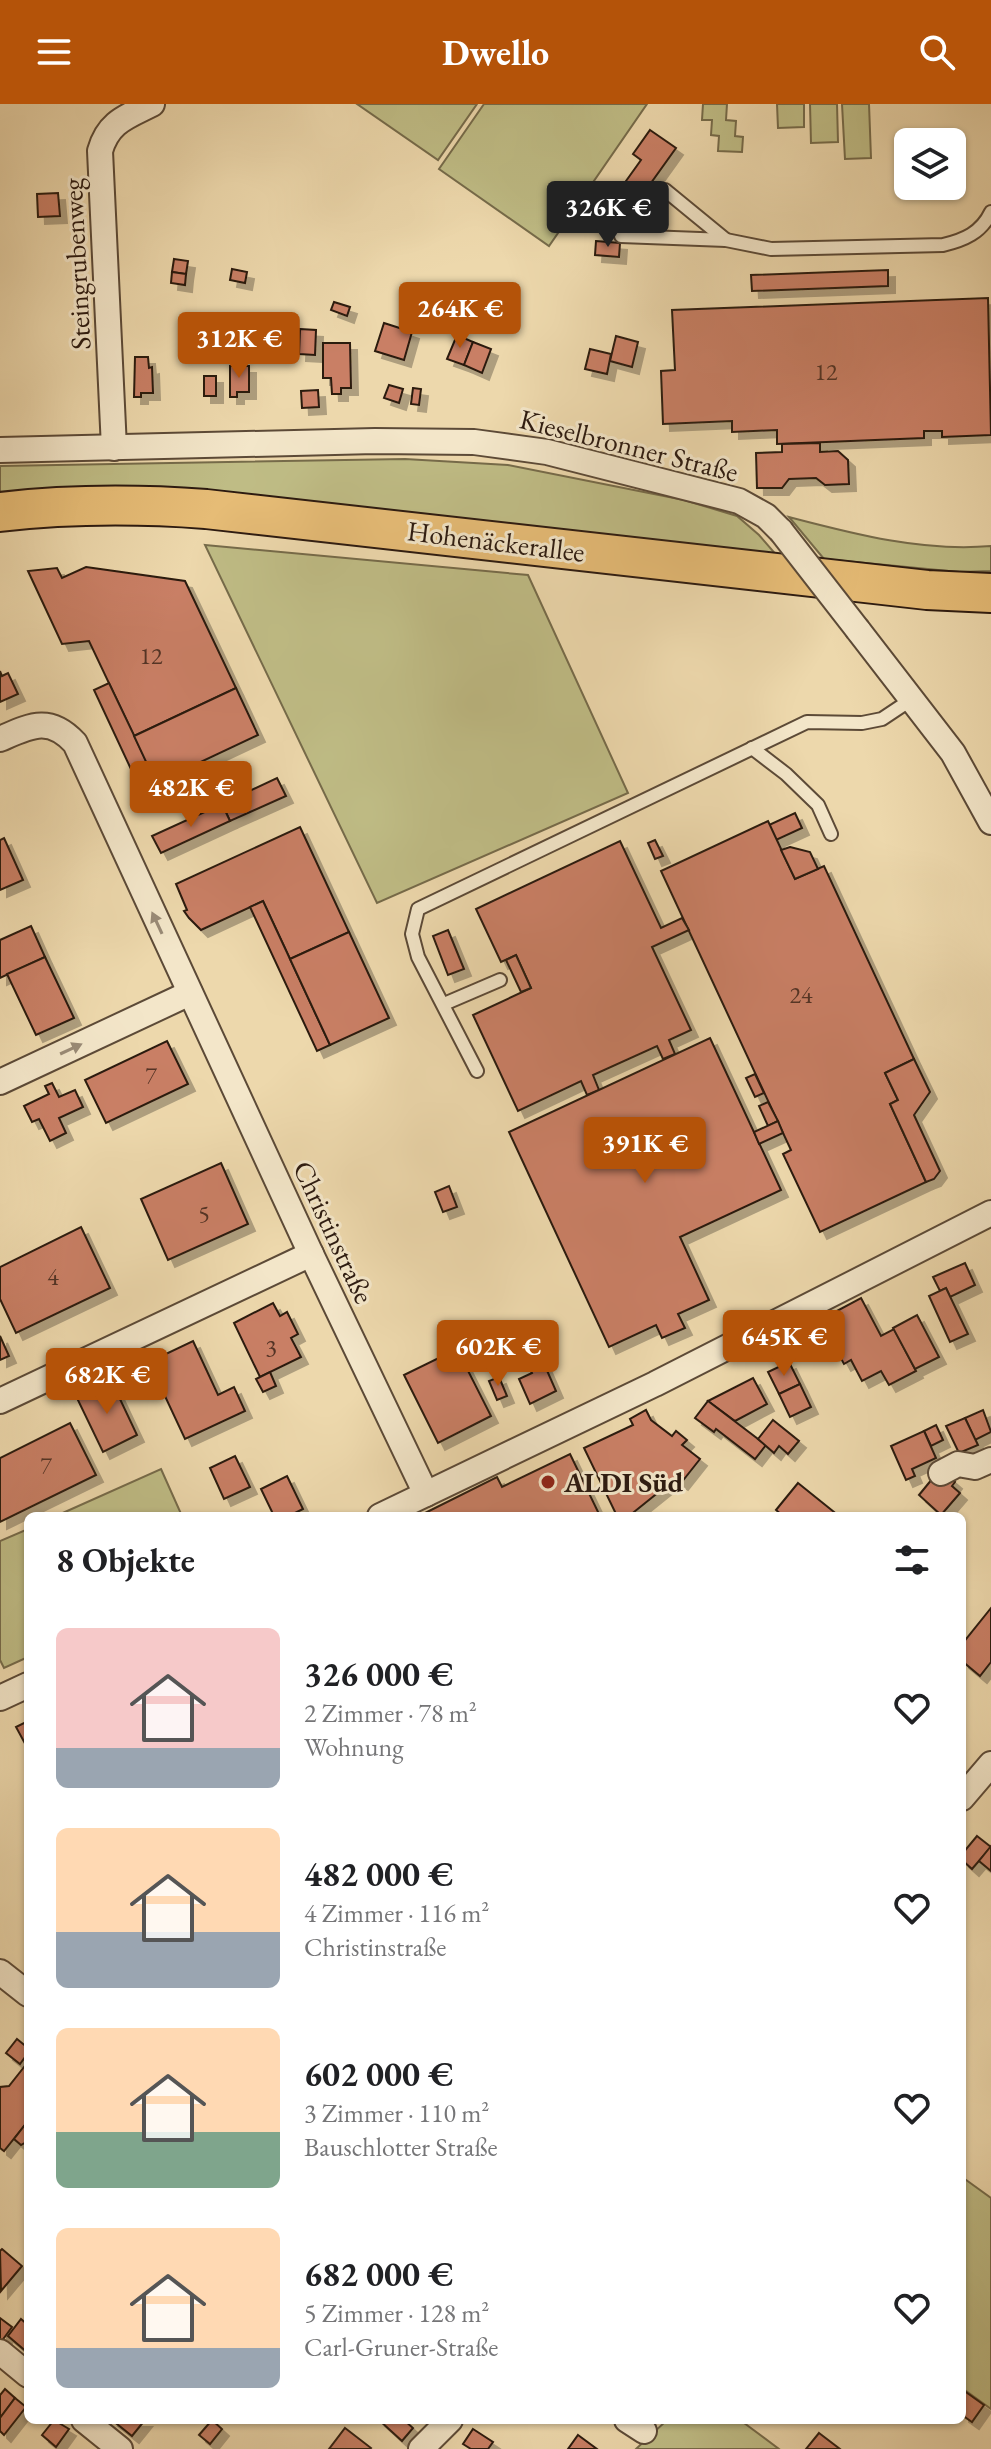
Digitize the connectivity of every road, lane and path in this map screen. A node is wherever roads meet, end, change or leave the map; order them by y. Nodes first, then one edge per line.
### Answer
1 (152, 104) edge
2 (665, 190) dead end
3 (991, 212) edge
4 (621, 236) dead end
5 (726, 240) junction
6 (114, 448) junction
7 (0, 450) edge
8 (0, 512) edge
9 (991, 593) edge
10 (912, 699) junction
11 (0, 739) edge
12 (752, 748) junction
13 (991, 822) edge
14 (831, 834) dead end
15 (500, 980) dead end
16 (190, 993) junction
17 (444, 1004) junction
18 (477, 1071) dead end
19 (0, 1082) edge
20 (991, 1213) edge
21 (311, 1254) junction
22 (0, 1401) edge
23 (991, 1460) edge
24 (941, 1473) dead end
25 (426, 1494) junction
26 (388, 1512) edge
27 (24, 1687) edge
28 (0, 1698) edge
29 (991, 1764) edge
30 (966, 1793) edge
31 (0, 1972) edge
32 (24, 1991) edge
33 (0, 2352) edge
34 (24, 2372) edge
35 (89, 2424) edge
36 (446, 2424) edge
37 (120, 2449) edge
38 (421, 2449) edge

1 - 6 street, Steingrubenweg
2 - 5 lane
3 - 5 lane
4 - 5 lane
6 - 7 street, Kieselbronner Straße
6 - 10 street, Kieselbronner Straße, bridge
8 - 9 main road, Hohenäckerallee
10 - 12 lane
10 - 13 street, Kieselbronner Straße
16 -> 11 street, Christinstraße
12 - 14 lane
12 - 17 lane
15 - 17 lane
19 -> 16 street
16 - 21 street, Christinstraße
17 - 18 lane
20 - 25 street
21 - 22 street
21 - 25 street, Christinstraße
23 - 24 street
25 - 26 street
27 - 28 street
29 - 30 street
31 - 32 street
33 - 34 street
35 - 37 street
36 - 38 street

